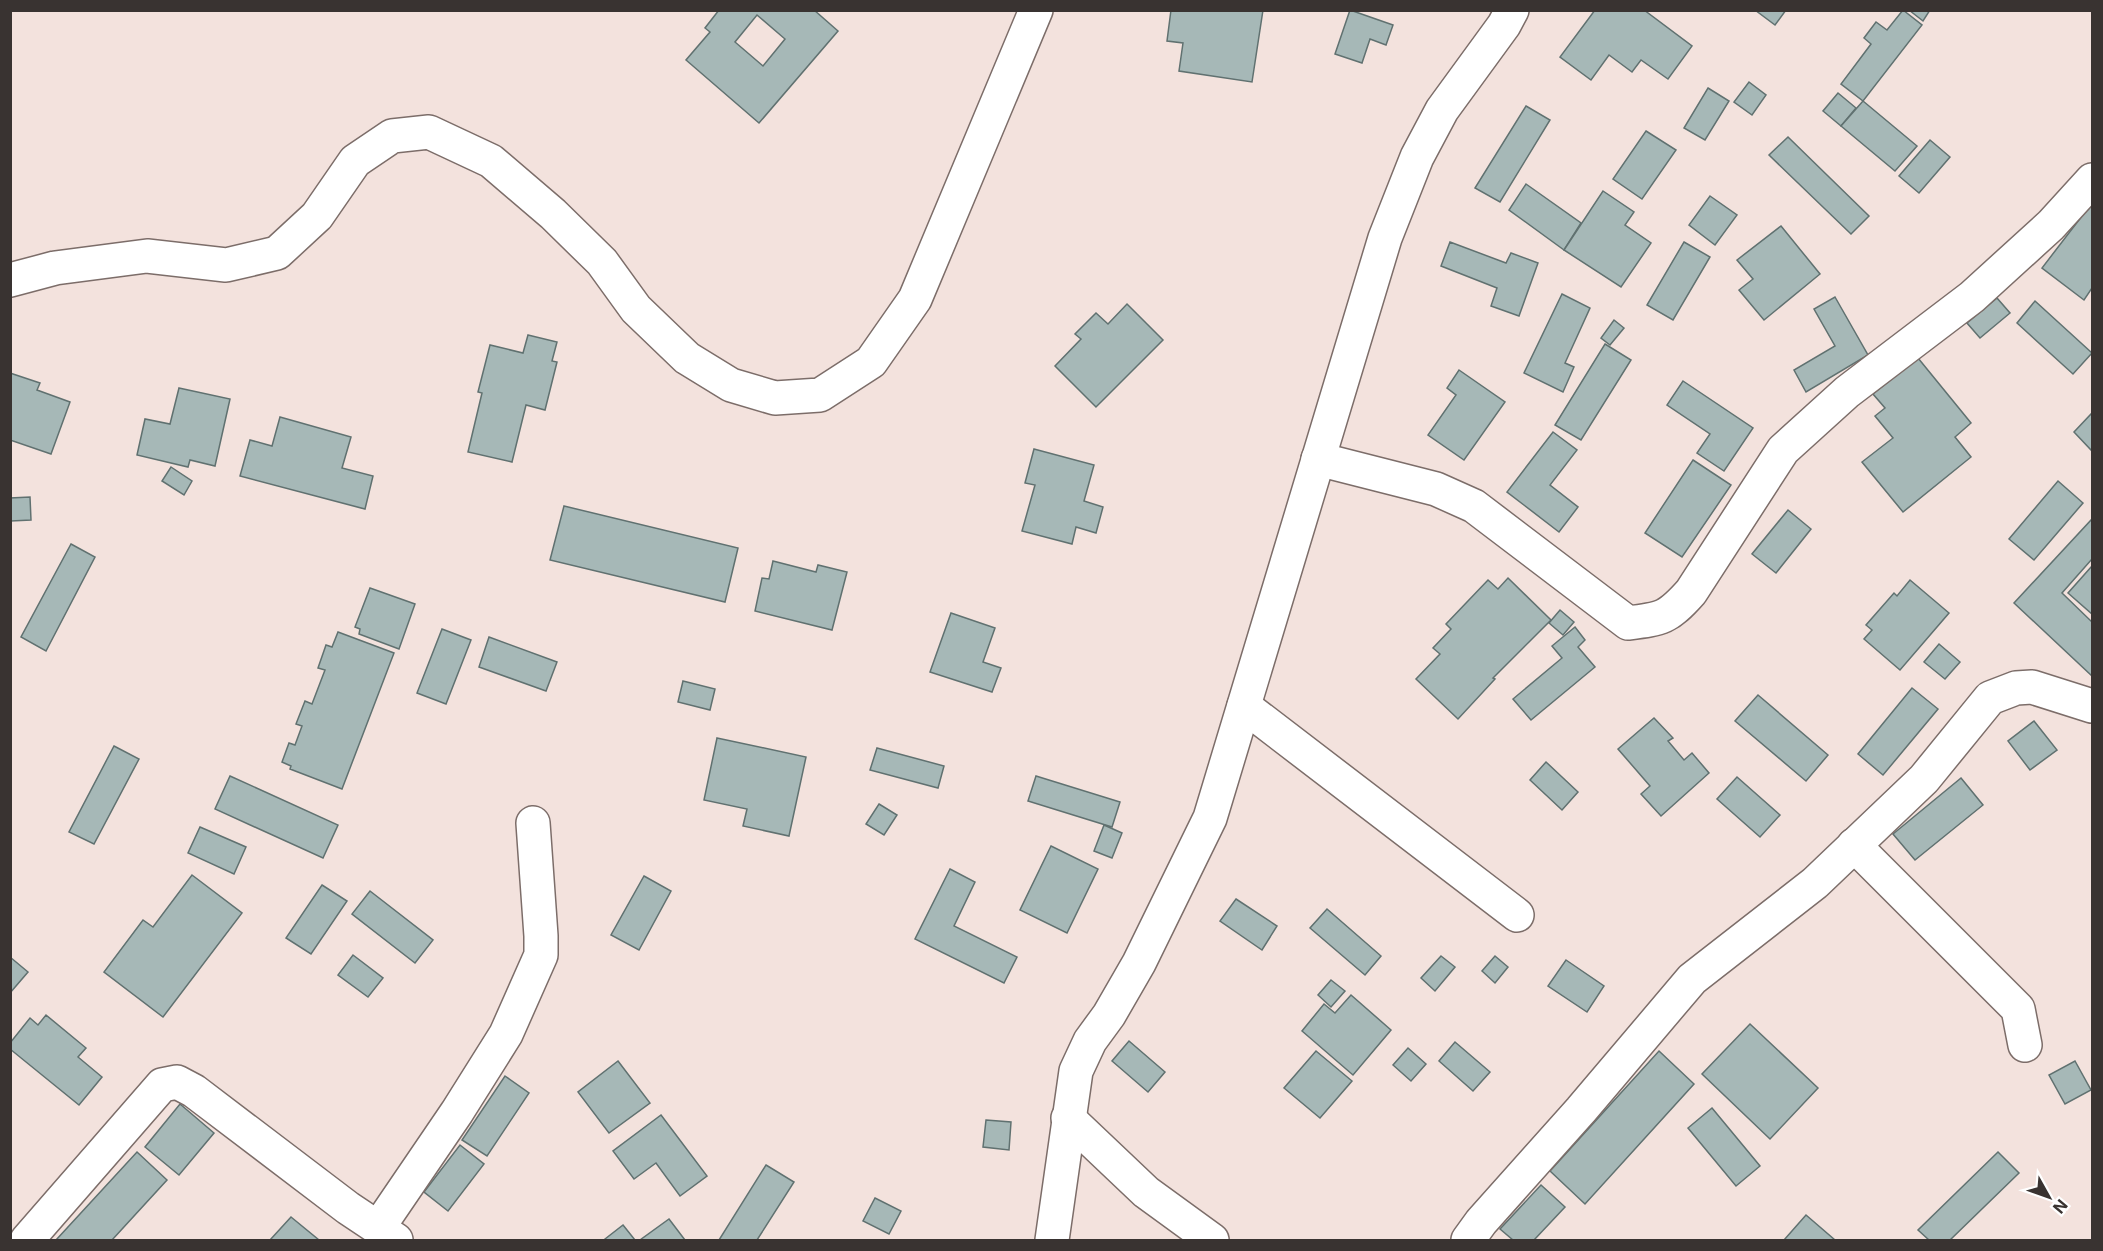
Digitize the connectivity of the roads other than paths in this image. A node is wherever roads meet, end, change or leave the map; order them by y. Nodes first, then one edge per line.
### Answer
1 (1036, 10) edge
2 (1512, 10) edge
3 (2092, 180) edge
4 (10, 280) edge
5 (1318, 459) junction
6 (1244, 706) junction
7 (2092, 706) edge
8 (532, 823) dead end
9 (1854, 845) junction
10 (1517, 915) dead end
11 (2025, 1045) dead end
12 (1068, 1118) junction
13 (387, 1234) edge
14 (27, 1240) edge
15 (1052, 1240) edge
16 (1212, 1240) edge
17 (1468, 1240) edge

1 - 4 street
2 - 5 street
3 - 5 street
5 - 6 street
6 - 10 street
6 - 12 street
7 - 9 street
8 - 13 street
9 - 11 street
9 - 17 street
12 - 15 street
12 - 16 street
13 - 14 street

